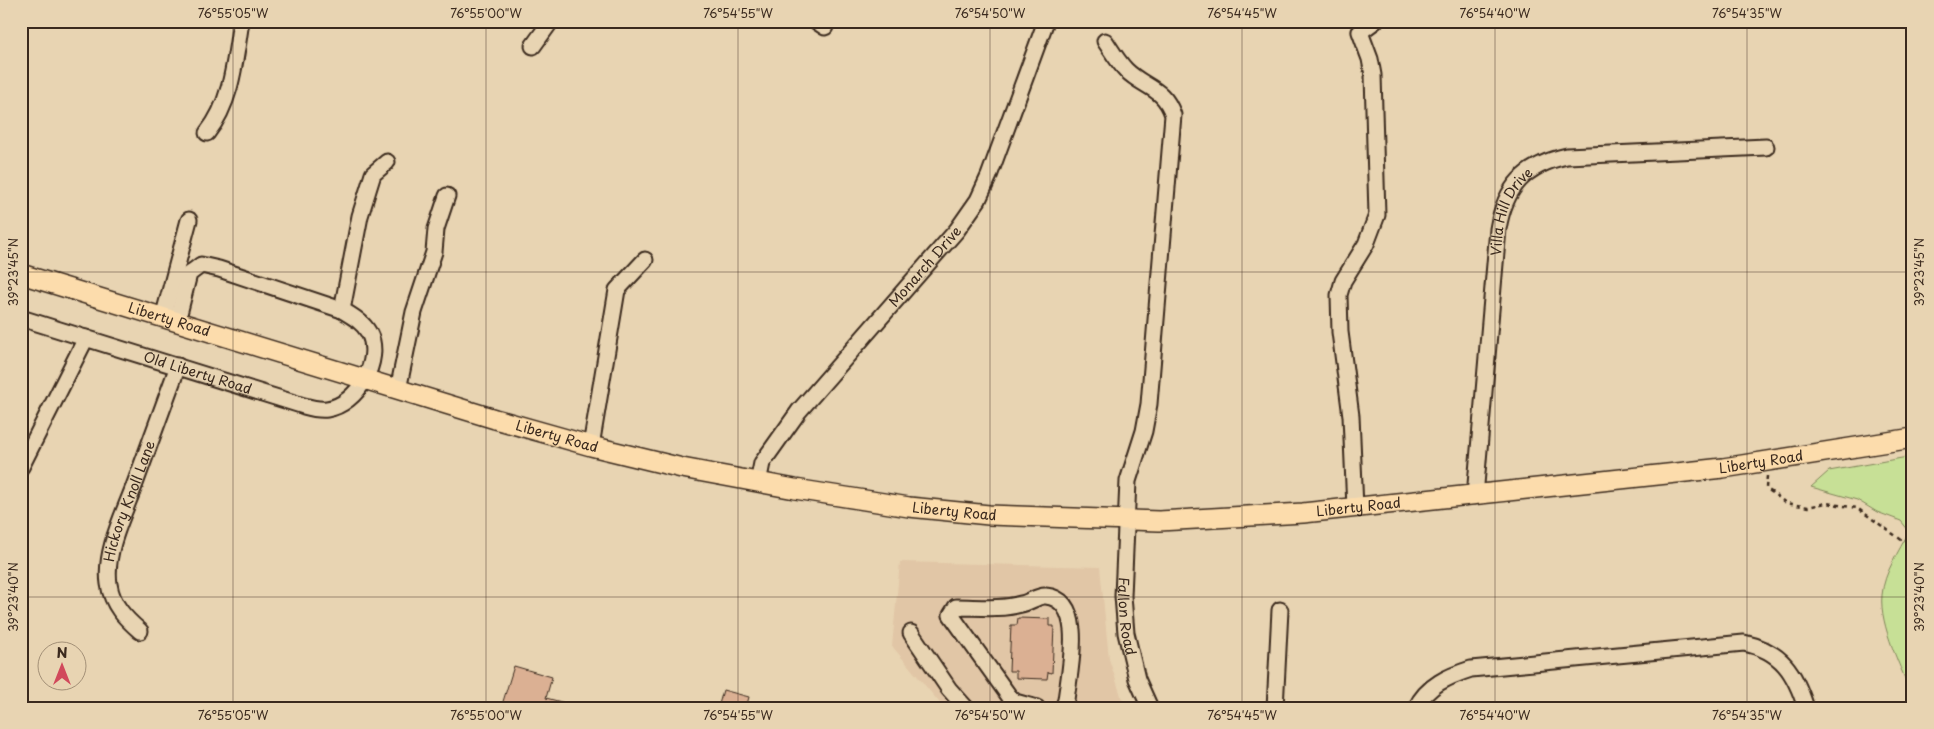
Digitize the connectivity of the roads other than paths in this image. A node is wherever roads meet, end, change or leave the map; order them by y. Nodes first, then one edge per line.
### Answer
1 (241, 21) edge
2 (551, 21) edge
3 (1046, 21) edge
4 (1375, 21) edge
5 (1105, 41) dead end
6 (533, 46) dead end
7 (207, 133) dead end
8 (1766, 147) dead end
9 (387, 162) dead end
10 (447, 196) dead end
11 (189, 220) dead end
12 (645, 260) dead end
13 (21, 274) edge
14 (342, 310) junction
15 (21, 318) edge
16 (170, 320) junction
17 (86, 338) junction
18 (178, 366) junction
19 (366, 380) junction
20 (398, 390) junction
21 (1913, 438) edge
22 (591, 446) junction
23 (21, 467) edge
24 (758, 483) junction
25 (1475, 496) junction
26 (1355, 508) junction
27 (1128, 521) junction
28 (1280, 610) dead end
29 (140, 631) dead end
30 (911, 633) dead end
31 (1012, 705) edge
32 (966, 708) edge
33 (1037, 708) edge
34 (1064, 708) edge
35 (1150, 708) edge
36 (1275, 708) edge
37 (1416, 708) edge
38 (1806, 708) edge

1 - 7 street
2 - 6 street
3 - 24 street, Monarch Drive
4 - 26 street
5 - 27 street, Fallon Road
8 - 25 street, Villa Hill Drive
9 - 14 street
10 - 20 street
11 - 16 street
12 - 22 street
13 - 16 main road, Liberty Road
14 - 16 street
14 - 19 street
15 - 17 street, Old Liberty Road
16 - 19 main road, Liberty Road
17 - 18 street, Old Liberty Road
17 - 23 street
18 - 19 street, Old Liberty Road
18 - 29 street, Hickory Knoll Lane
19 - 20 main road, Liberty Road
20 - 22 main road, Liberty Road
21 - 25 main road, Liberty Road
22 - 24 main road, Liberty Road
24 - 27 main road, Liberty Road
25 - 26 main road, Liberty Road
26 - 27 main road, Liberty Road
27 - 35 street, Fallon Road
28 - 36 street
30 - 32 street
31 - 33 street
31 - 34 street
37 - 38 street

